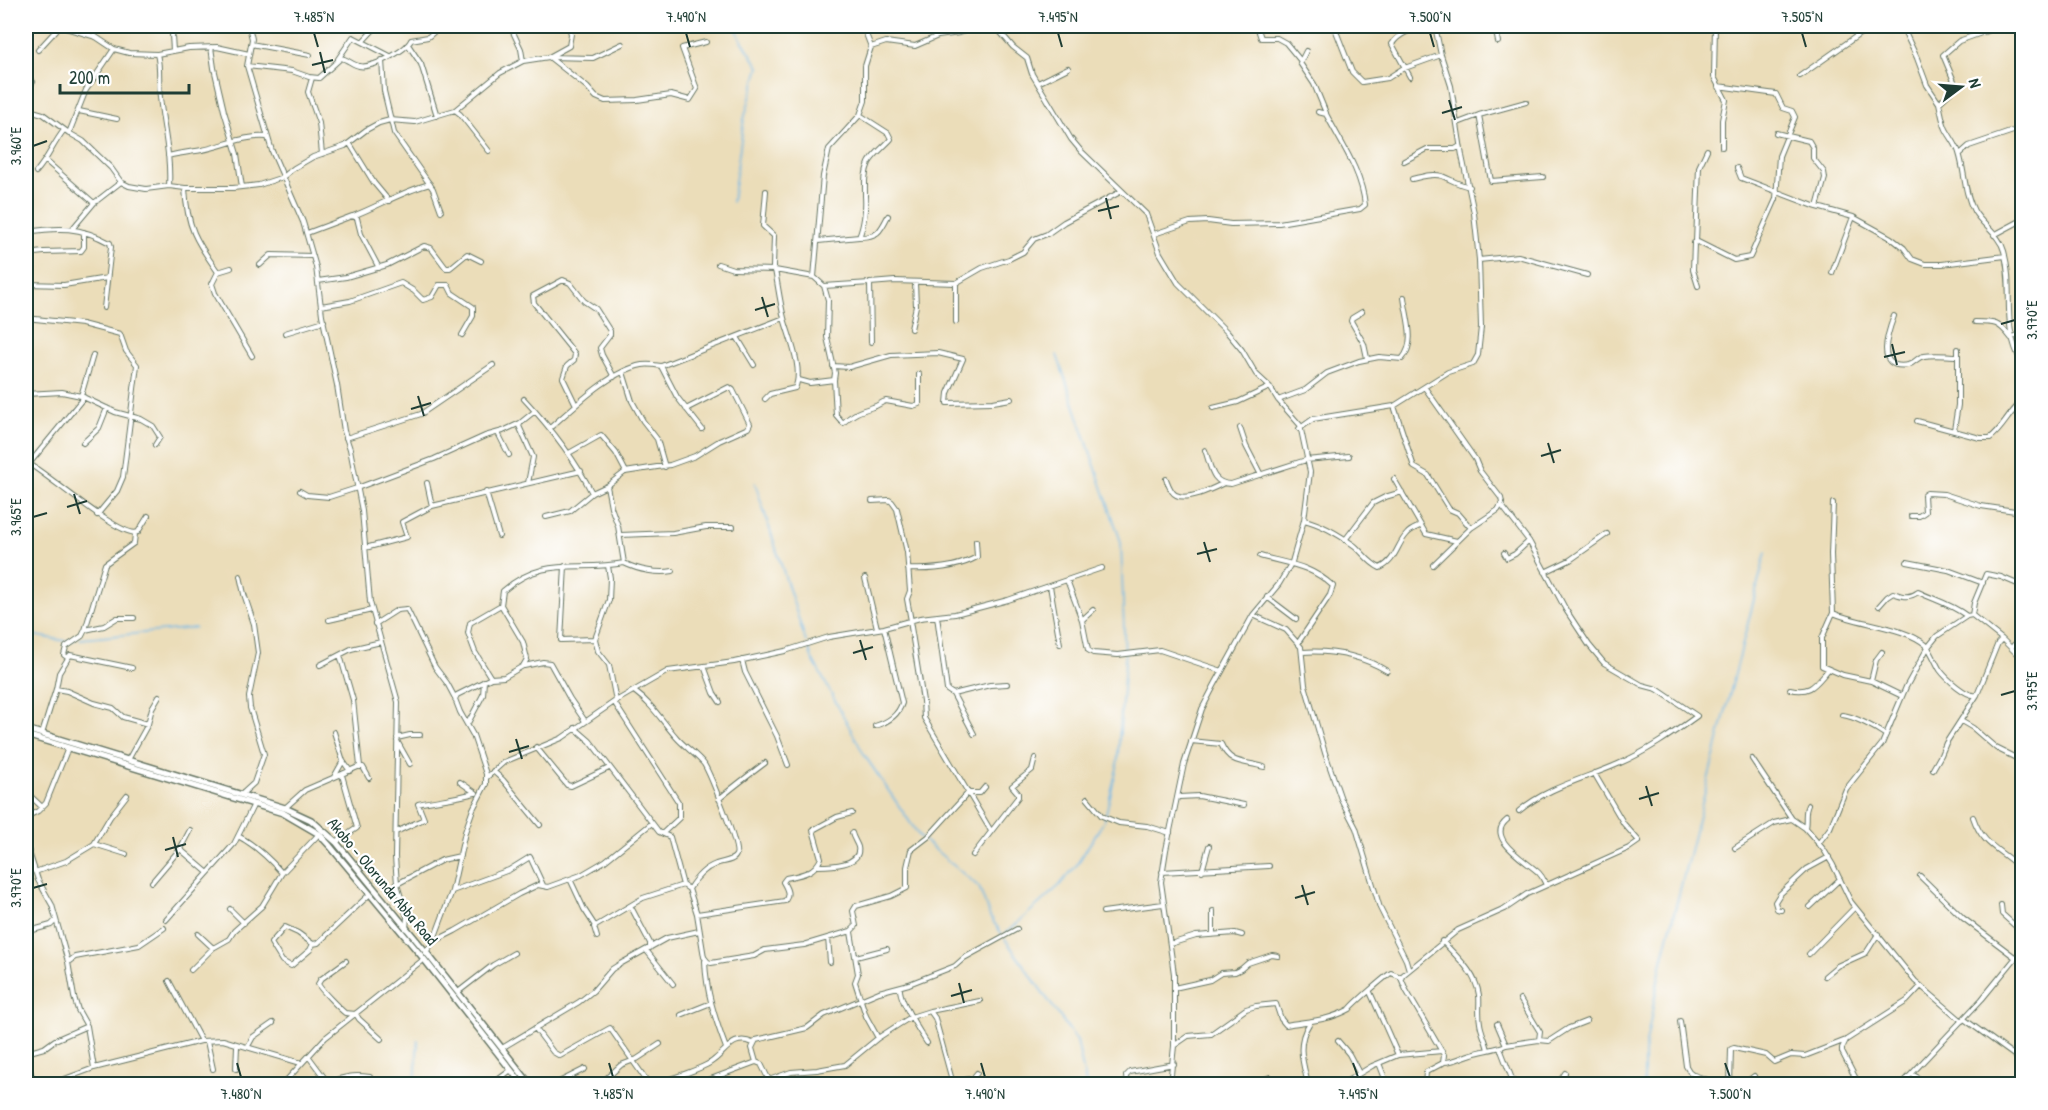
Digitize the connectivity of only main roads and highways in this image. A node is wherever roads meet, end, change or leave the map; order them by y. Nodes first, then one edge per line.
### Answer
1 (26, 729) edge
2 (26, 735) edge
3 (138, 766) junction
4 (483, 1024) junction
5 (477, 1029) junction
6 (522, 1084) edge
7 (530, 1084) edge

1 - 3 main road, Akobo - Olorunda Abba Road
2 - 3 main road, Akobo - Olorunda Abba Road
3 - 4 main road, Akobo - Olorunda Abba Road
3 - 5 main road, Akobo - Olorunda Abba Road
4 - 5 main road
4 - 7 main road, Akobo - Olorunda Abba Road
5 - 6 main road, Akobo - Olorunda Abba Road

